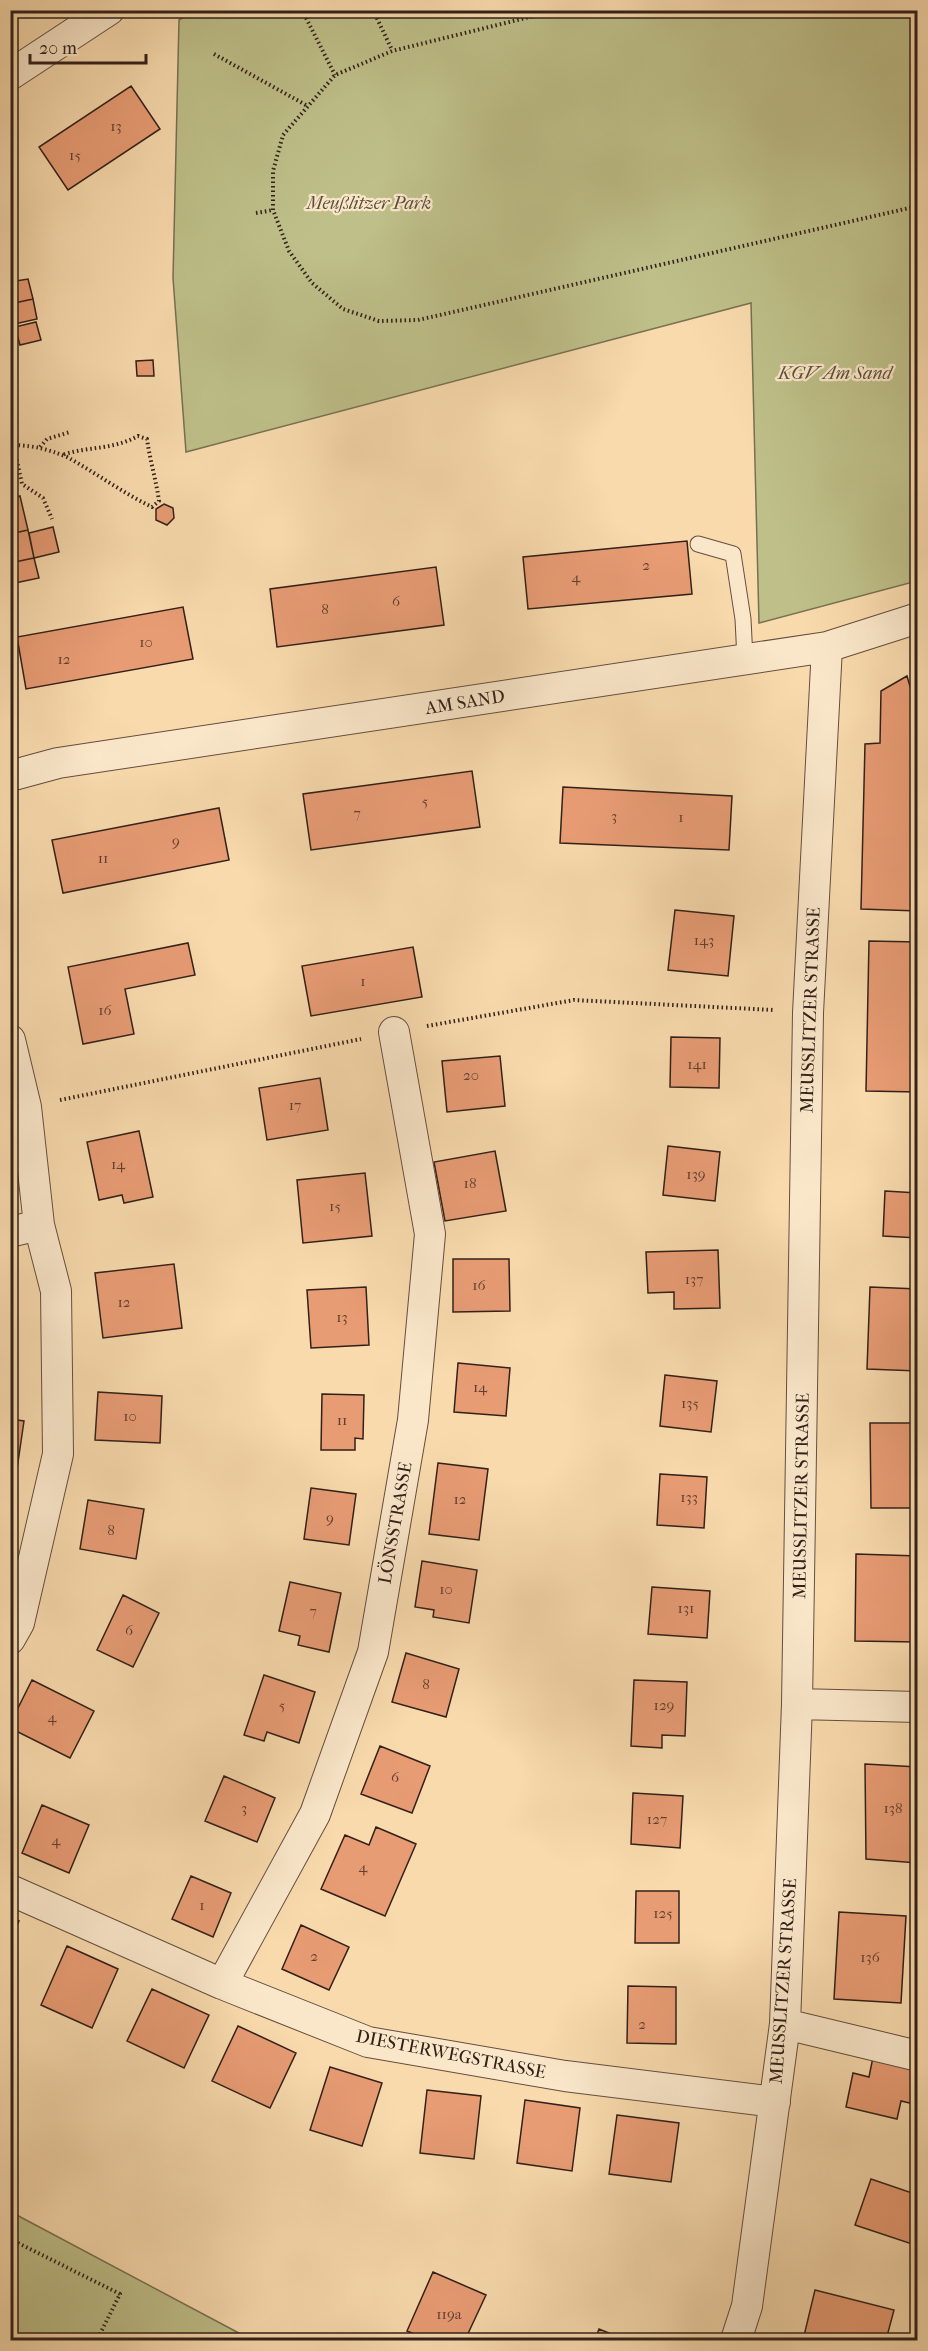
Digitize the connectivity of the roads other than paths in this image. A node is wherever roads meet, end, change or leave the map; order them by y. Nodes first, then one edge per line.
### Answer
1 (110, 10) edge
2 (10, 75) edge
3 (698, 544) dead end
4 (918, 618) edge
5 (826, 647) junction
6 (746, 659) junction
7 (10, 776) edge
8 (394, 1032) dead end
9 (10, 1040) edge
10 (39, 1226) junction
11 (10, 1232) edge
12 (10, 1639) edge
13 (797, 1704) junction
14 (918, 1707) edge
15 (10, 1890) edge
16 (222, 1984) junction
17 (784, 2024) junction
18 (918, 2056) edge
19 (775, 2102) junction
20 (736, 2340) edge

1 - 2 street
3 - 6 lane
4 - 5 street, AM SAND
5 - 6 street, AM SAND
5 - 13 street, MEUSSLITZER STRASSE
6 - 7 street, AM SAND
8 - 16 street, LÖNSSTRASSE
9 - 10 street
10 - 11 street
10 - 12 street
13 - 14 street
13 - 17 street, MEUSSLITZER STRASSE
15 - 16 street, DIESTERWEGSTRASSE
16 - 19 street, DIESTERWEGSTRASSE
17 - 18 street
17 - 19 street, MEUSSLITZER STRASSE
19 - 20 street, MEUSSLITZER STRASSE

